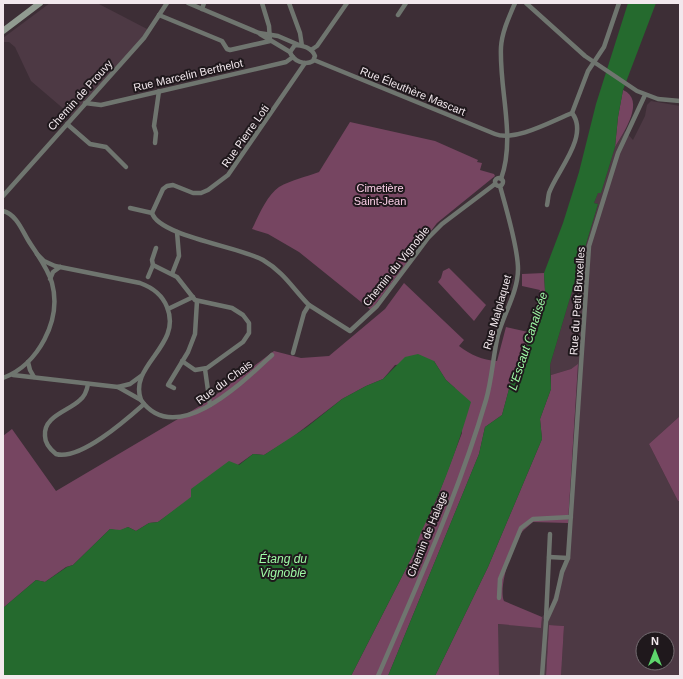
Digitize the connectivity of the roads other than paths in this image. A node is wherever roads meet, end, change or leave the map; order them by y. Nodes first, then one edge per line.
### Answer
1 (34, 3) edge
2 (40, 3) edge
3 (167, 3) edge
4 (188, 3) edge
5 (204, 3) edge
6 (262, 3) edge
7 (290, 3) edge
8 (347, 3) edge
9 (406, 3) edge
10 (515, 3) edge
11 (526, 3) edge
12 (619, 3) edge
13 (202, 9) junction
14 (398, 15) dead end
15 (159, 16) junction
16 (3, 26) edge
17 (3, 30) edge
18 (259, 33) junction
19 (270, 34) junction
20 (270, 41) junction
21 (301, 46) junction
22 (311, 50) junction
23 (290, 52) junction
24 (293, 57) junction
25 (314, 60) junction
26 (305, 63) junction
27 (593, 63) junction
28 (159, 92) junction
29 (645, 95) junction
30 (680, 101) edge
31 (85, 103) junction
32 (572, 114) junction
33 (67, 124) junction
34 (507, 136) junction
35 (155, 143) dead end
36 (126, 167) dead end
37 (498, 185) junction
38 (3, 196) edge
39 (548, 205) dead end
40 (130, 208) dead end
41 (4, 210) edge
42 (152, 212) junction
43 (177, 232) junction
44 (156, 248) dead end
45 (37, 254) junction
46 (153, 265) junction
47 (60, 267) junction
48 (172, 274) junction
49 (148, 277) dead end
50 (50, 278) junction
51 (195, 299) junction
52 (309, 305) junction
53 (168, 309) junction
54 (293, 353) dead end
55 (272, 355) dead end
56 (182, 361) junction
57 (28, 362) junction
58 (205, 369) junction
59 (9, 376) junction
60 (142, 376) junction
61 (34, 377) junction
62 (3, 378) edge
63 (88, 384) junction
64 (118, 387) junction
65 (174, 388) dead end
66 (487, 397) joint
67 (142, 402) junction
68 (210, 405) junction
69 (571, 517) junction
70 (550, 534) dead end
71 (549, 557) junction
72 (568, 558) junction
73 (499, 598) dead end
74 (546, 621) junction
75 (378, 676) edge
76 (542, 676) edge

1 - 16 main road
2 - 17 main road
3 - 15 street, Chemin de Prouvy
4 - 13 street
5 - 13 street
6 - 19 street
7 - 21 street
8 - 22 street
9 - 14 street
10 - 34 street
11 - 27 street
12 - 27 street
13 - 18 street
15 - 20 street
15 - 31 street, Chemin de Prouvy
18 - 19 street
18 - 20 street
19 - 20 street
19 - 21 street
20 - 23 street
21 - 22 street
21 - 23 street
22 - 25 street
23 - 24 street
24 - 26 street
24 - 28 street, Rue Marcelin Berthelot
25 - 26 street
25 - 34 street, Rue Éleuthère Mascart
26 - 42 street, Rue Pierre Loti
27 - 29 street
27 - 32 street
28 - 31 street, Rue Marcelin Berthelot
28 - 35 street
29 - 30 street
29 - 69 street, Rue du Petit Bruxelles
31 - 33 street, Chemin de Prouvy
32 - 34 street
32 - 39 street
33 - 36 street
33 - 38 street, Chemin de Prouvy
34 - 37 street, Chemin du Vignoble
37 - 52 street, Chemin du Vignoble
37 - 66 street, Rue Malplaquet
40 - 42 street
41 - 45 street
42 - 43 street
43 - 48 street
43 - 52 street
44 - 46 street
45 - 47 street
45 - 50 street
46 - 48 street
46 - 49 street
47 - 50 street
47 - 53 street
48 - 51 street
50 - 57 street
51 - 53 street
51 - 56 street
51 - 58 street
52 - 54 street
53 - 60 street
55 - 68 street, Rue du Chais
56 - 58 street
56 - 65 street
57 - 59 street
57 - 61 street
58 - 68 street
59 - 61 street, Rue du Chais
59 - 62 street
60 - 64 street, Rue du Chais
60 - 67 street
61 - 63 street, Rue du Chais
63 - 64 street, Rue du Chais
63 - 67 street
64 - 67 street, Rue du Chais
66 - 75 street, Chemin de Halage
67 - 68 street, Rue du Chais
69 - 72 street, Rue du Petit Bruxelles
69 - 73 street
70 - 71 street
71 - 72 street
71 - 74 street
72 - 74 street, Rue du Petit Bruxelles
74 - 76 street

